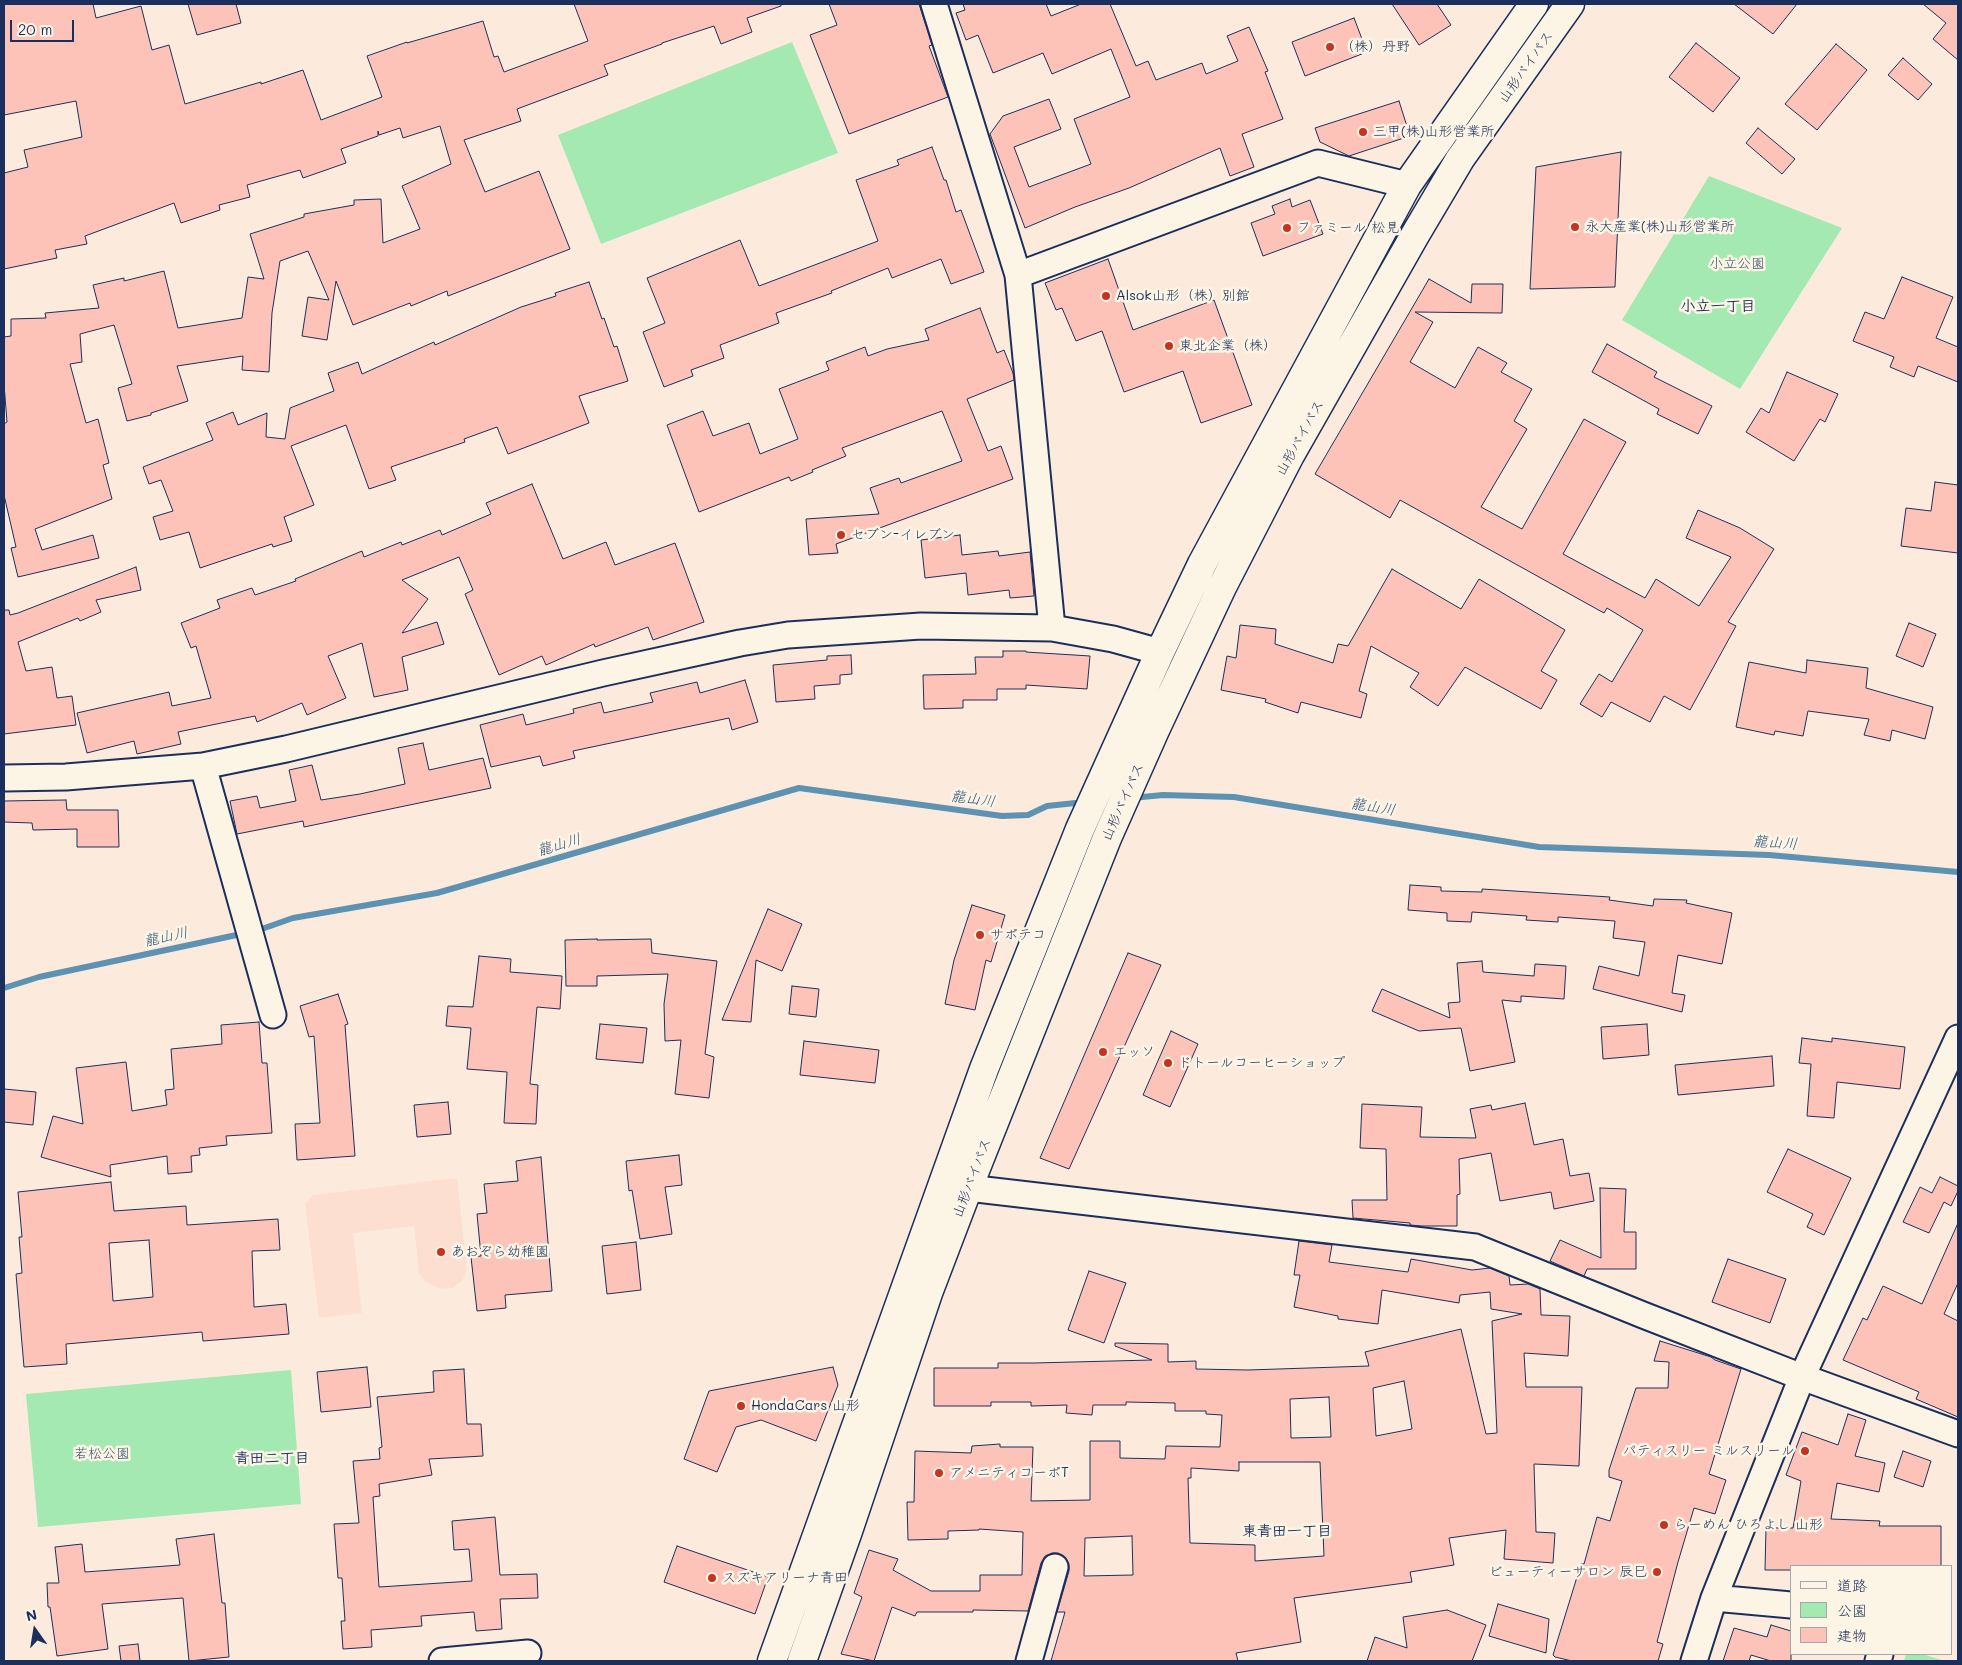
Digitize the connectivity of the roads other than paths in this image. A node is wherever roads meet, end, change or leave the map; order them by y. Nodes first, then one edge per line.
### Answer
1 (934, 4) edge
2 (1534, 4) edge
3 (1570, 4) edge
4 (1407, 185) junction
5 (1018, 275) junction
6 (1052, 628) junction
7 (1160, 652) junction
8 (203, 766) junction
9 (4, 778) edge
10 (273, 1015) dead end
11 (1958, 1038) edge
12 (968, 1188) junction
13 (1802, 1377) junction
14 (1958, 1434) edge
15 (1055, 1567) dead end
16 (1714, 1598) junction
17 (1790, 1605) edge
18 (528, 1654) dead end
19 (442, 1661) edge
20 (772, 1661) edge
21 (802, 1661) edge
22 (1029, 1661) edge
23 (1694, 1661) edge

1 - 5 street
2 - 4 highway, 山形バイパス
3 - 12 highway, 山形バイパス
4 - 5 street
4 - 7 highway, 山形バイパス
5 - 6 street
6 - 7 street
6 - 8 street
7 - 20 highway, 山形バイパス
8 - 9 street
8 - 10 street
11 - 13 street
12 - 13 street
12 - 21 highway, 山形バイパス
13 - 14 street
13 - 16 street
15 - 22 street
16 - 17 street
16 - 23 street
18 - 19 street

